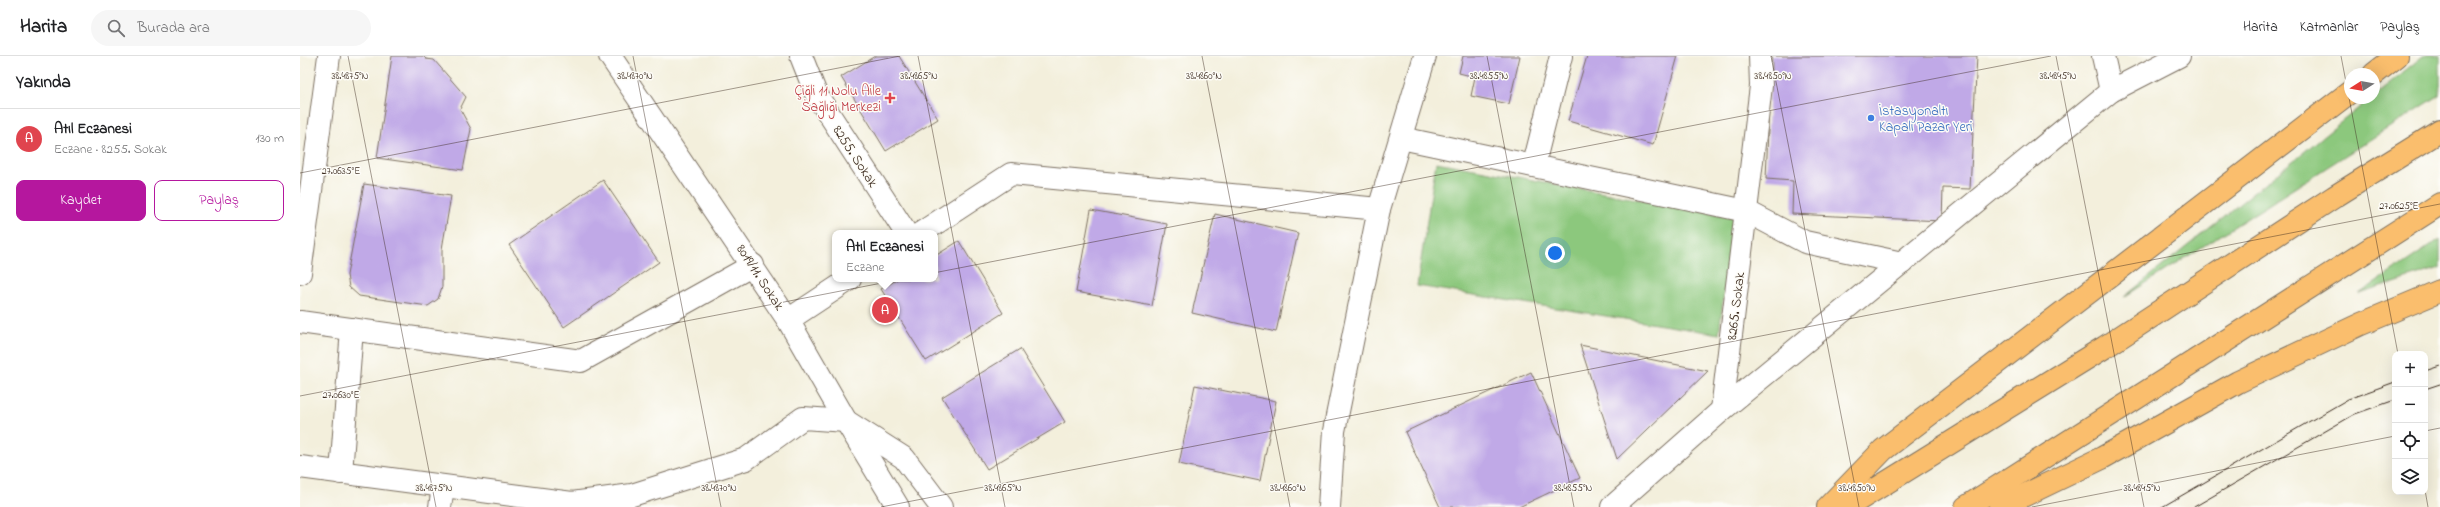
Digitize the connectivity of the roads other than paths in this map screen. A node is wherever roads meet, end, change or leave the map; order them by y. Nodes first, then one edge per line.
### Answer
1 (329, 56) edge
2 (610, 56) edge
3 (801, 56) edge
4 (1425, 56) edge
5 (1561, 56) edge
6 (1760, 56) edge
7 (2103, 56) edge
8 (2180, 56) edge
9 (2398, 56) edge
10 (2380, 70) edge
11 (2111, 91) junction
12 (2344, 97) edge
13 (2440, 132) edge
14 (1401, 138) junction
15 (1534, 164) junction
16 (2440, 204) edge
17 (1379, 209) junction
18 (1746, 211) junction
19 (904, 230) edge
20 (926, 230) edge
21 (1902, 263) junction
22 (753, 265) junction
23 (300, 273) edge
24 (845, 282) edge
25 (2440, 291) edge
26 (788, 320) junction
27 (300, 322) edge
28 (352, 329) junction
29 (1722, 410) junction
30 (846, 421) junction
31 (300, 468) edge
32 (341, 473) junction
33 (442, 497) edge
34 (630, 501) edge
35 (898, 507) edge
36 (941, 507) edge
37 (1329, 507) edge
38 (1612, 507) edge
39 (1828, 507) edge
40 (1847, 507) edge
41 (1966, 507) edge
42 (2000, 507) edge

1 - 23 street
2 - 22 street, 8019/11. Sokak
3 - 19 street, 8255. Sokak
4 - 14 street
5 - 15 street
6 - 18 street, 8265. Sokak
7 - 11 street
8 - 11 street
9 - 10 main road
11 - 21 street
12 - 39 main road
13 - 40 main road
14 - 15 street
14 - 17 street
15 - 18 street
16 - 41 main road
17 - 20 street
17 - 37 street
18 - 21 street
18 - 29 street, 8265. Sokak
21 - 29 street
22 - 26 street, 8019/11. Sokak
22 - 28 street
24 - 26 street
25 - 42 main road
26 - 30 street, 8019/11. Sokak
27 - 28 street
28 - 32 street
29 - 38 street
30 - 34 street
30 - 35 street, 8019/11. Sokak
30 - 36 street
31 - 32 street
32 - 33 street
33 - 34 street

